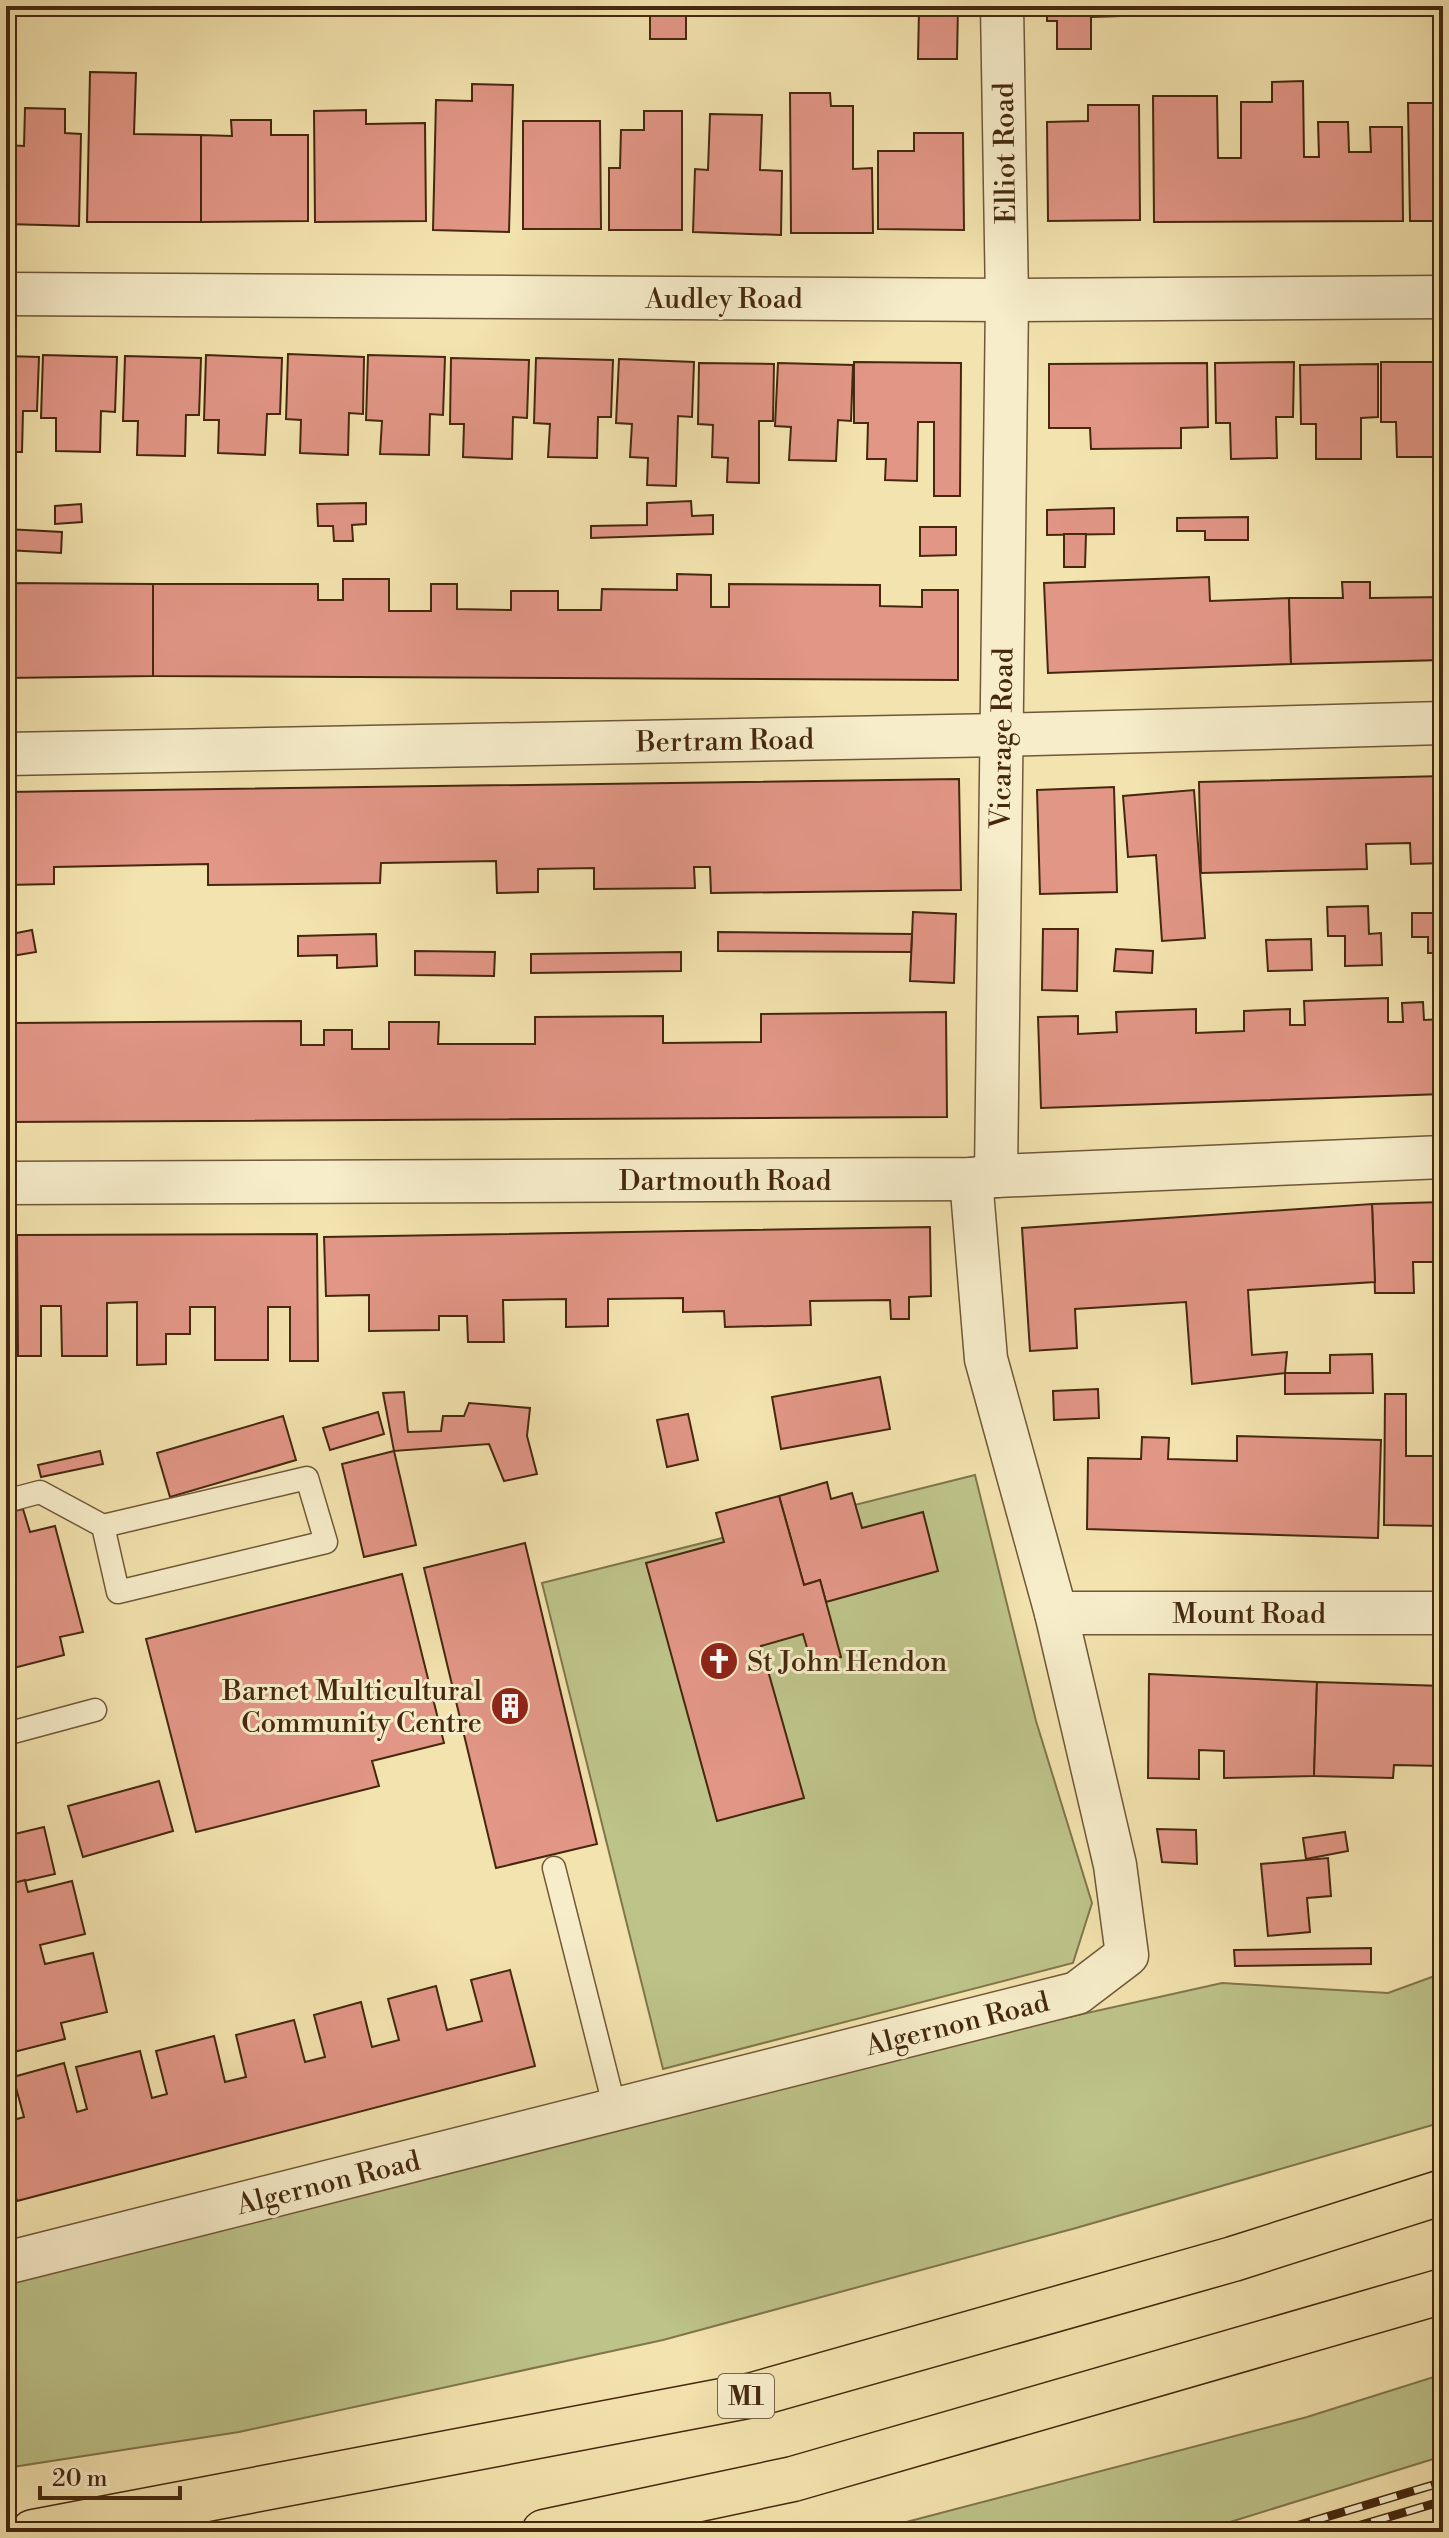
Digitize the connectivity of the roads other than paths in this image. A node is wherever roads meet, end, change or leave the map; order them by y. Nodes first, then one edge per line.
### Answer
1 (1002, 6) edge
2 (6, 294) edge
3 (1443, 297) edge
4 (1007, 300) junction
5 (1443, 723) edge
6 (1001, 735) junction
7 (6, 754) edge
8 (1443, 1157) edge
9 (984, 1178) junction
10 (6, 1183) edge
11 (6, 1501) edge
12 (103, 1526) junction
13 (1056, 1613) junction
14 (1443, 1613) edge
15 (95, 1710) dead end
16 (6, 1734) edge
17 (554, 1868) dead end
18 (615, 2109) junction
19 (1443, 2192) edge
20 (6, 2263) edge
21 (1443, 2291) edge
22 (33, 2532) edge
23 (544, 2532) edge

1 - 4 street, Elliot Road
2 - 4 street, Audley Road
3 - 4 street, Audley Road
4 - 6 street, Vicarage Road
5 - 6 street, Bertram Road
6 - 7 street, Bertram Road
6 - 9 street, Vicarage Road
8 - 9 street, Dartmouth Road
9 - 10 street, Dartmouth Road
9 - 13 street, Algernon Road
11 - 12 lane
12 - 12 lane
13 - 14 street, Mount Road
13 - 18 street, Algernon Road
15 - 16 lane
17 - 18 lane
18 - 20 street, Algernon Road
19 - 22 highway, M1
21 - 23 highway

